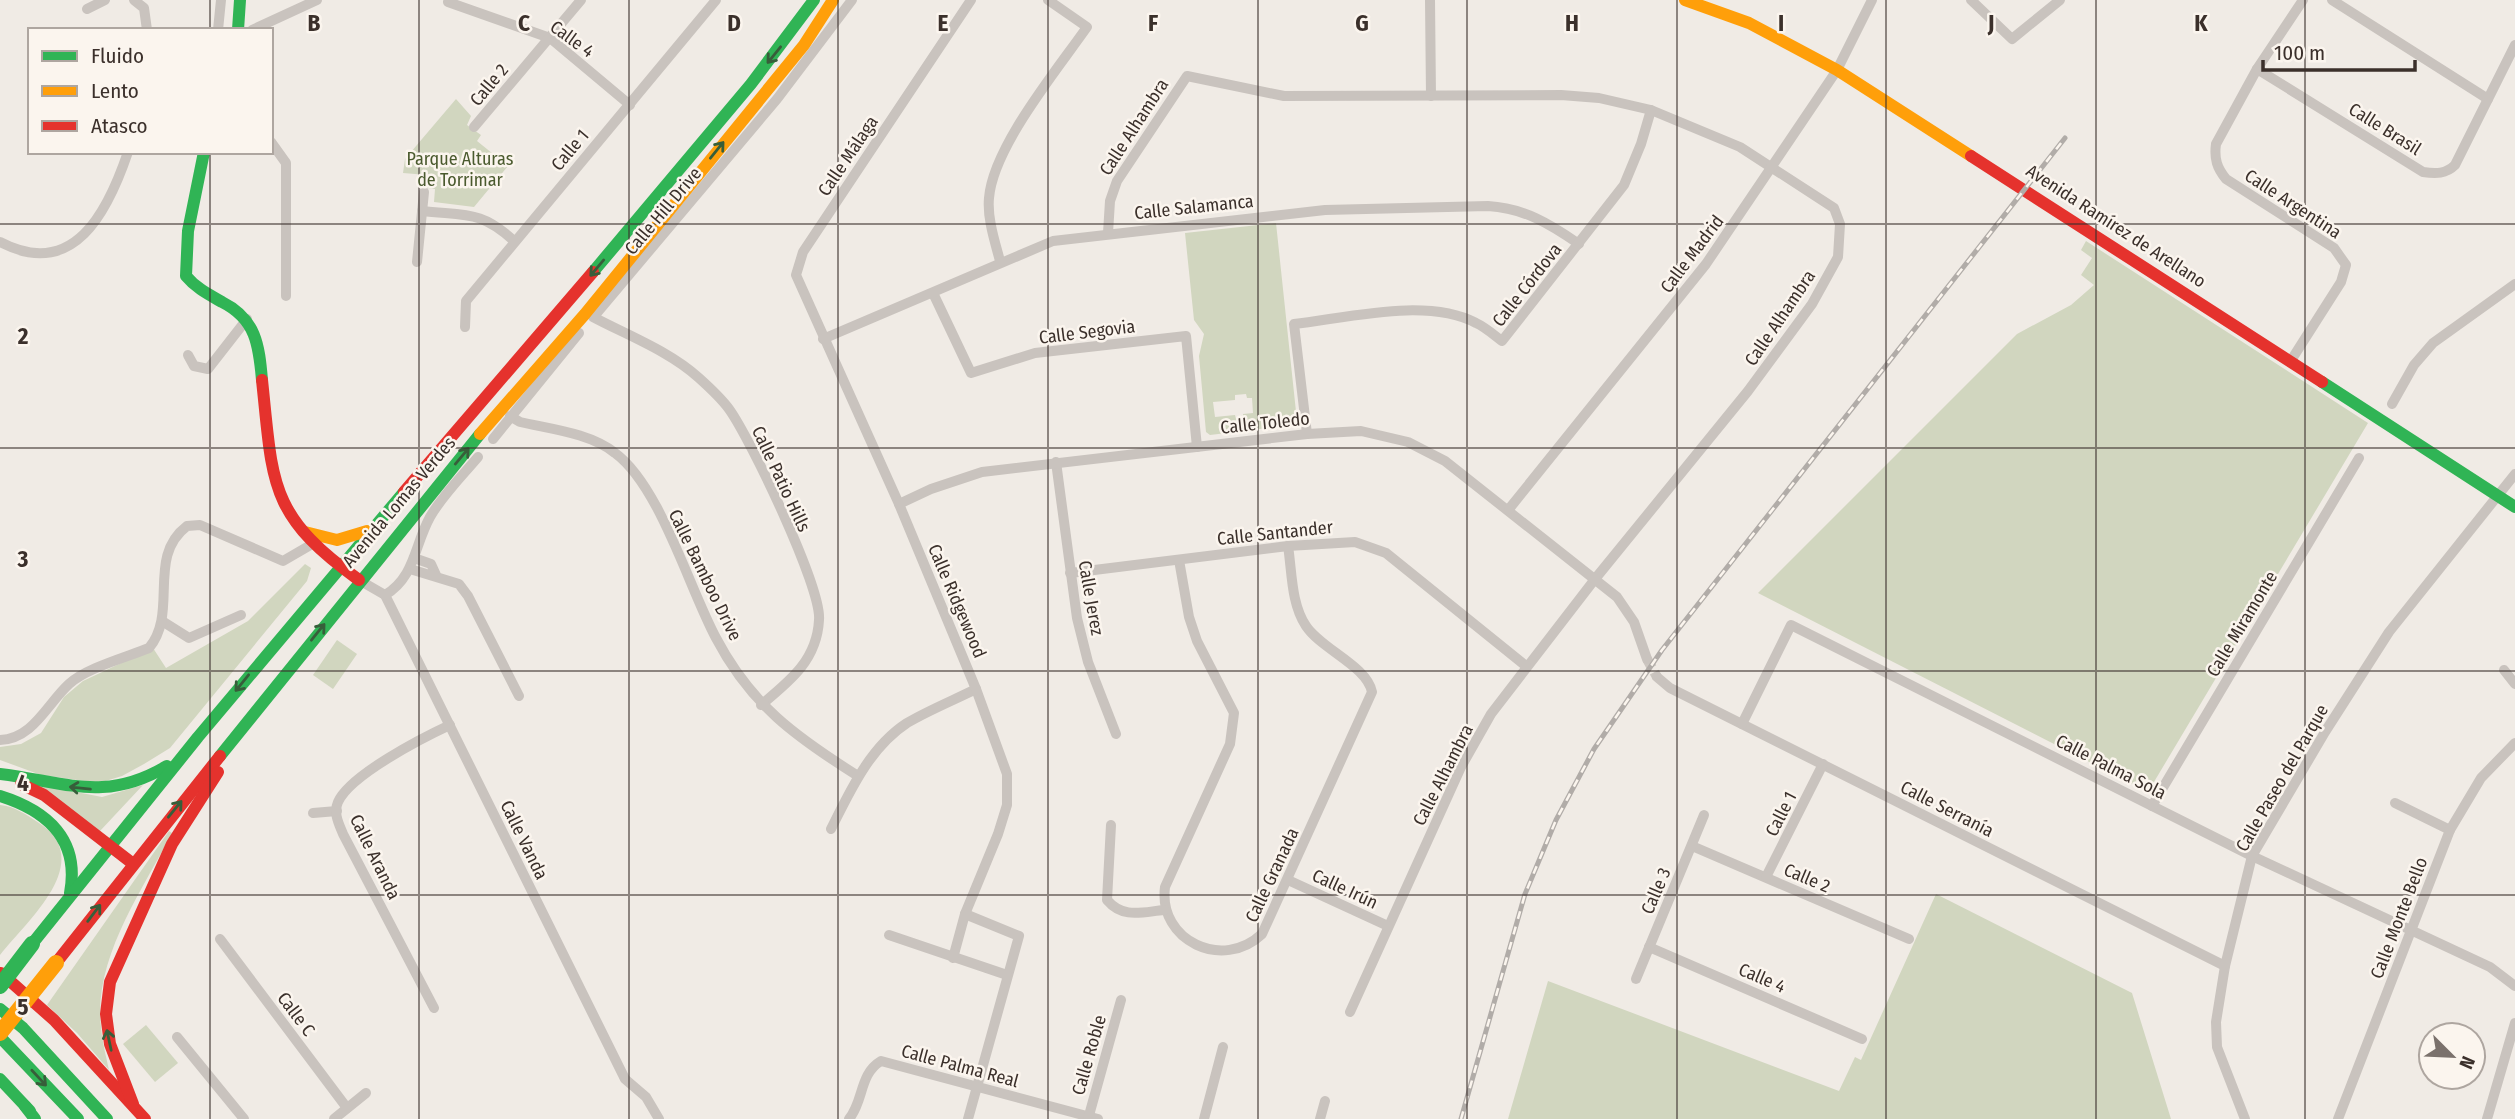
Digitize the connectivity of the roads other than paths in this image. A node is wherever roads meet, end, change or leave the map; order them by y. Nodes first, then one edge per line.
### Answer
1 (106, 0) edge
2 (134, 0) edge
3 (221, 0) edge
4 (240, 0) edge
5 (317, 0) edge
6 (582, 0) edge
7 (716, 0) edge
8 (814, 0) edge
9 (833, 0) edge
10 (852, 0) edge
11 (971, 0) edge
12 (1048, 0) edge
13 (1430, 0) edge
14 (1685, 0) edge
15 (1872, 0) edge
16 (1971, 0) edge
17 (2060, 0) edge
18 (2303, 0) edge
19 (2332, 0) edge
20 (448, 2) dead end
21 (87, 9) dead end
22 (147, 28) edge
23 (218, 28) edge
24 (238, 28) edge
25 (256, 28) edge
26 (550, 38) junction
27 (2515, 44) edge
28 (1837, 69) junction
29 (2257, 69) junction
30 (1432, 96) junction
31 (2488, 99) junction
32 (630, 105) junction
33 (1651, 110) junction
34 (474, 127) dead end
35 (273, 145) edge
36 (127, 154) edge
37 (204, 154) edge
38 (1770, 166) junction
39 (424, 192) dead end
40 (422, 211) junction
41 (1108, 233) junction
42 (514, 241) junction
43 (0, 242) edge
44 (1579, 244) junction
45 (1000, 261) junction
46 (417, 262) dead end
47 (2515, 284) edge
48 (933, 293) junction
49 (286, 296) dead end
50 (593, 317) junction
51 (247, 319) junction
52 (465, 327) dead end
53 (822, 339) junction
54 (188, 355) dead end
55 (2290, 362) junction
56 (2392, 404) dead end
57 (510, 416) junction
58 (1307, 434) junction
59 (493, 439) dead end
60 (1197, 447) junction
61 (478, 457) dead end
62 (2359, 458) dead end
63 (1056, 462) junction
64 (2515, 474) edge
65 (2496, 495) junction
66 (899, 504) junction
67 (2515, 507) edge
68 (1509, 509) junction
69 (376, 525) junction
70 (310, 538) junction
71 (1288, 545) junction
72 (414, 558) junction
73 (1179, 560) junction
74 (339, 566) junction
75 (410, 569) junction
76 (1070, 573) junction
77 (436, 575) junction
78 (1595, 579) junction
79 (359, 580) junction
80 (385, 595) junction
81 (241, 615) dead end
82 (162, 621) junction
83 (1647, 659) tunnel mouth
84 (1526, 666) junction
85 (2504, 670) dead end
86 (1657, 677) tunnel mouth
87 (2515, 684) edge
88 (976, 689) junction
89 (519, 696) dead end
90 (761, 705) junction
91 (1742, 724) junction
92 (450, 725) junction
93 (240, 729) junction
94 (1116, 734) dead end
95 (0, 740) edge
96 (2515, 743) edge
97 (186, 751) junction
98 (1823, 764) junction
99 (0, 774) edge
100 (858, 776) junction
101 (0, 796) edge
102 (2395, 803) dead end
103 (2152, 806) junction
104 (337, 811) junction
105 (313, 813) dead end
106 (1704, 815) dead end
107 (1111, 825) dead end
108 (831, 829) dead end
109 (2450, 830) junction
110 (109, 845) junction
111 (1692, 845) junction
112 (2252, 856) junction
113 (132, 863) junction
114 (1766, 877) junction
115 (1288, 880) junction
116 (68, 898) junction
117 (1164, 910) junction
118 (965, 914) junction
119 (1388, 926) junction
120 (2411, 932) junction
121 (889, 935) dead end
122 (220, 939) dead end
123 (1909, 939) dead end
124 (1649, 947) junction
125 (953, 958) junction
126 (2225, 967) junction
127 (0, 972) edge
128 (1007, 975) junction
129 (1636, 979) dead end
130 (0, 986) edge
131 (2515, 986) edge
132 (1121, 1000) dead end
133 (434, 1008) dead end
134 (0, 1009) edge
135 (1350, 1012) dead end
136 (2515, 1023) edge
137 (0, 1035) edge
138 (177, 1037) dead end
139 (1862, 1039) dead end
140 (1223, 1047) dead end
141 (0, 1079) edge
142 (977, 1087) junction
143 (366, 1093) dead end
144 (1325, 1101) dead end
145 (133, 1104) junction
146 (347, 1108) junction
147 (32, 1115) edge
148 (1091, 1118) edge
149 (78, 1119) edge
150 (107, 1119) edge
151 (145, 1119) edge
152 (244, 1119) edge
153 (334, 1119) edge
154 (659, 1119) edge
155 (849, 1119) edge
156 (968, 1119) edge
157 (1204, 1119) edge
158 (1320, 1119) edge
159 (2245, 1119) edge
160 (2338, 1119) edge
161 (2487, 1119) edge

1 - 21 street
2 - 22 street
3 - 23 street
4 - 24 main road
5 - 25 street
6 - 26 street, Calle 2
7 - 32 street, Calle 1
8 -> 69 main road, Avenida Lomas Verdes
79 -> 9 main road, Avenida Lomas Verdes
10 - 50 street, Calle Hill Drive
11 - 53 street, Calle Málaga
12 - 45 street
13 - 30 street
14 - 28 main road, Avenida Ramírez de Arellano
15 - 28 street, Calle Madrid
16 - 17 street
18 - 29 street, Calle Argentina
19 - 31 street
20 - 26 street, Calle 4
26 - 32 street, Calle 4
26 - 34 street, Calle 2
27 - 31 street, Calle Brasil
28 - 38 street, Calle Madrid
28 - 55 main road, Avenida Ramírez de Arellano
29 - 31 street, Calle Brasil
29 - 55 street, Calle Argentina
30 - 33 street, Calle Alhambra
30 - 41 street, Calle Alhambra
32 - 42 street, Calle 1
33 - 38 street, Calle Alhambra
33 - 44 street, Calle Córdova
35 - 49 street
36 - 43 street
37 - 51 main road
38 - 68 street, Calle Madrid
38 - 78 street, Calle Alhambra
39 - 40 street
40 - 42 street
40 - 46 street
41 - 44 street, Calle Salamanca
41 - 45 street, Calle Salamanca
42 - 52 street, Calle 1
44 - 58 street, Calle Córdova
45 - 48 street, Calle Salamanca
47 - 56 street
48 - 53 street, Calle Salamanca
48 - 60 street, Calle Segovia
50 - 57 street, Calle Hill Drive
50 - 90 street, Calle Patio Hills
51 - 54 street
51 - 70 main road
53 - 66 street, Calle Ridgewood
55 - 65 main road, Avenida Ramírez de Arellano
57 - 59 street, Calle Hill Drive
57 - 90 street, Calle Bamboo Drive
58 - 60 street, Calle Toledo
58 - 68 street, Calle Toledo
60 - 63 street, Calle Toledo
61 - 72 street
62 - 103 street, Calle Miramonte
63 - 66 street, Calle Toledo
63 - 76 street, Calle Jerez
64 - 65 street, Calle Paseo del Parque
65 - 67 main road, Avenida Ramírez de Arellano
65 - 112 street, Calle Paseo del Parque
66 - 88 street, Calle Ridgewood
68 - 78 street, Calle Toledo
69 - 70 main road
69 - 74 main road, Avenida Lomas Verdes
70 - 74 main road
70 - 82 street
71 - 73 street, Calle Santander
71 - 84 street, Calle Santander
71 - 115 street, Calle Granada
72 - 75 street
72 - 77 street
73 - 76 street, Calle Santander
73 - 117 street
74 - 79 main road
74 -> 97 main road, Avenida Lomas Verdes
75 - 77 street
75 - 80 street
76 - 94 street, Calle Jerez
77 - 89 street
78 - 83 street, Calle Toledo
78 - 84 street, Calle Alhambra
79 - 80 street
93 -> 79 main road, Avenida Lomas Verdes
80 - 92 street, Calle Vanda
81 - 82 street
82 - 95 street
84 - 119 street, Calle Alhambra
85 - 87 street
86 - 91 street, Calle Serranía
88 - 100 street
88 - 118 street, Calle Ridgewood
90 - 100 street, Calle Bamboo Drive
91 - 98 street, Calle Serranía
91 - 103 street, Calle Palma Sola
92 - 104 street, Calle Aranda
92 - 154 street, Calle Vanda
113 -> 93 main road, Avenida Lomas Verdes
145 -> 93 main road
96 - 109 street, Calle Monte Bello
97 -> 99 main road
97 - 110 main road, Avenida Lomas Verdes
98 - 114 street, Calle 1
98 - 126 street, Calle Serranía
99 - 110 main road
100 - 108 street
101 - 116 main road
102 - 109 street
103 - 112 street, Calle Palma Sola
104 - 105 street
104 - 133 street, Calle Aranda
106 - 111 street, Calle 3
107 - 117 street
109 - 120 street, Calle Monte Bello
110 - 113 main road
110 - 116 main road, Avenida Lomas Verdes
111 - 114 street, Calle 2
111 - 124 street, Calle 3
112 - 120 street, Calle Palma Sola
112 - 126 street, Calle Paseo del Parque
137 -> 113 main road, Avenida Lomas Verdes, bridge
114 - 123 street, Calle 2
115 - 117 street, Calle Granada
115 - 119 street, Calle Irún
116 - 130 main road, Avenida Lomas Verdes, bridge
118 - 125 street, Calle Ridgewood
118 - 128 street
119 - 135 street, Calle Alhambra
120 - 131 street, Calle Palma Sola
120 - 160 street, Calle Monte Bello
121 - 125 street
122 - 146 street, Calle C
124 - 129 street, Calle 3
124 - 139 street, Calle 4
125 - 128 street
126 - 159 street, Calle Paseo del Parque
127 - 145 main road
128 - 142 street
132 - 148 street, Calle Roble
134 - 150 main road
136 - 161 street
137 -> 149 main road
138 - 152 street
140 - 157 street
141 - 147 main road
142 - 148 street, Calle Palma Real
142 - 155 street, Calle Palma Real
142 - 156 street
143 - 146 street
144 - 158 street
145 - 151 main road
146 - 153 street

